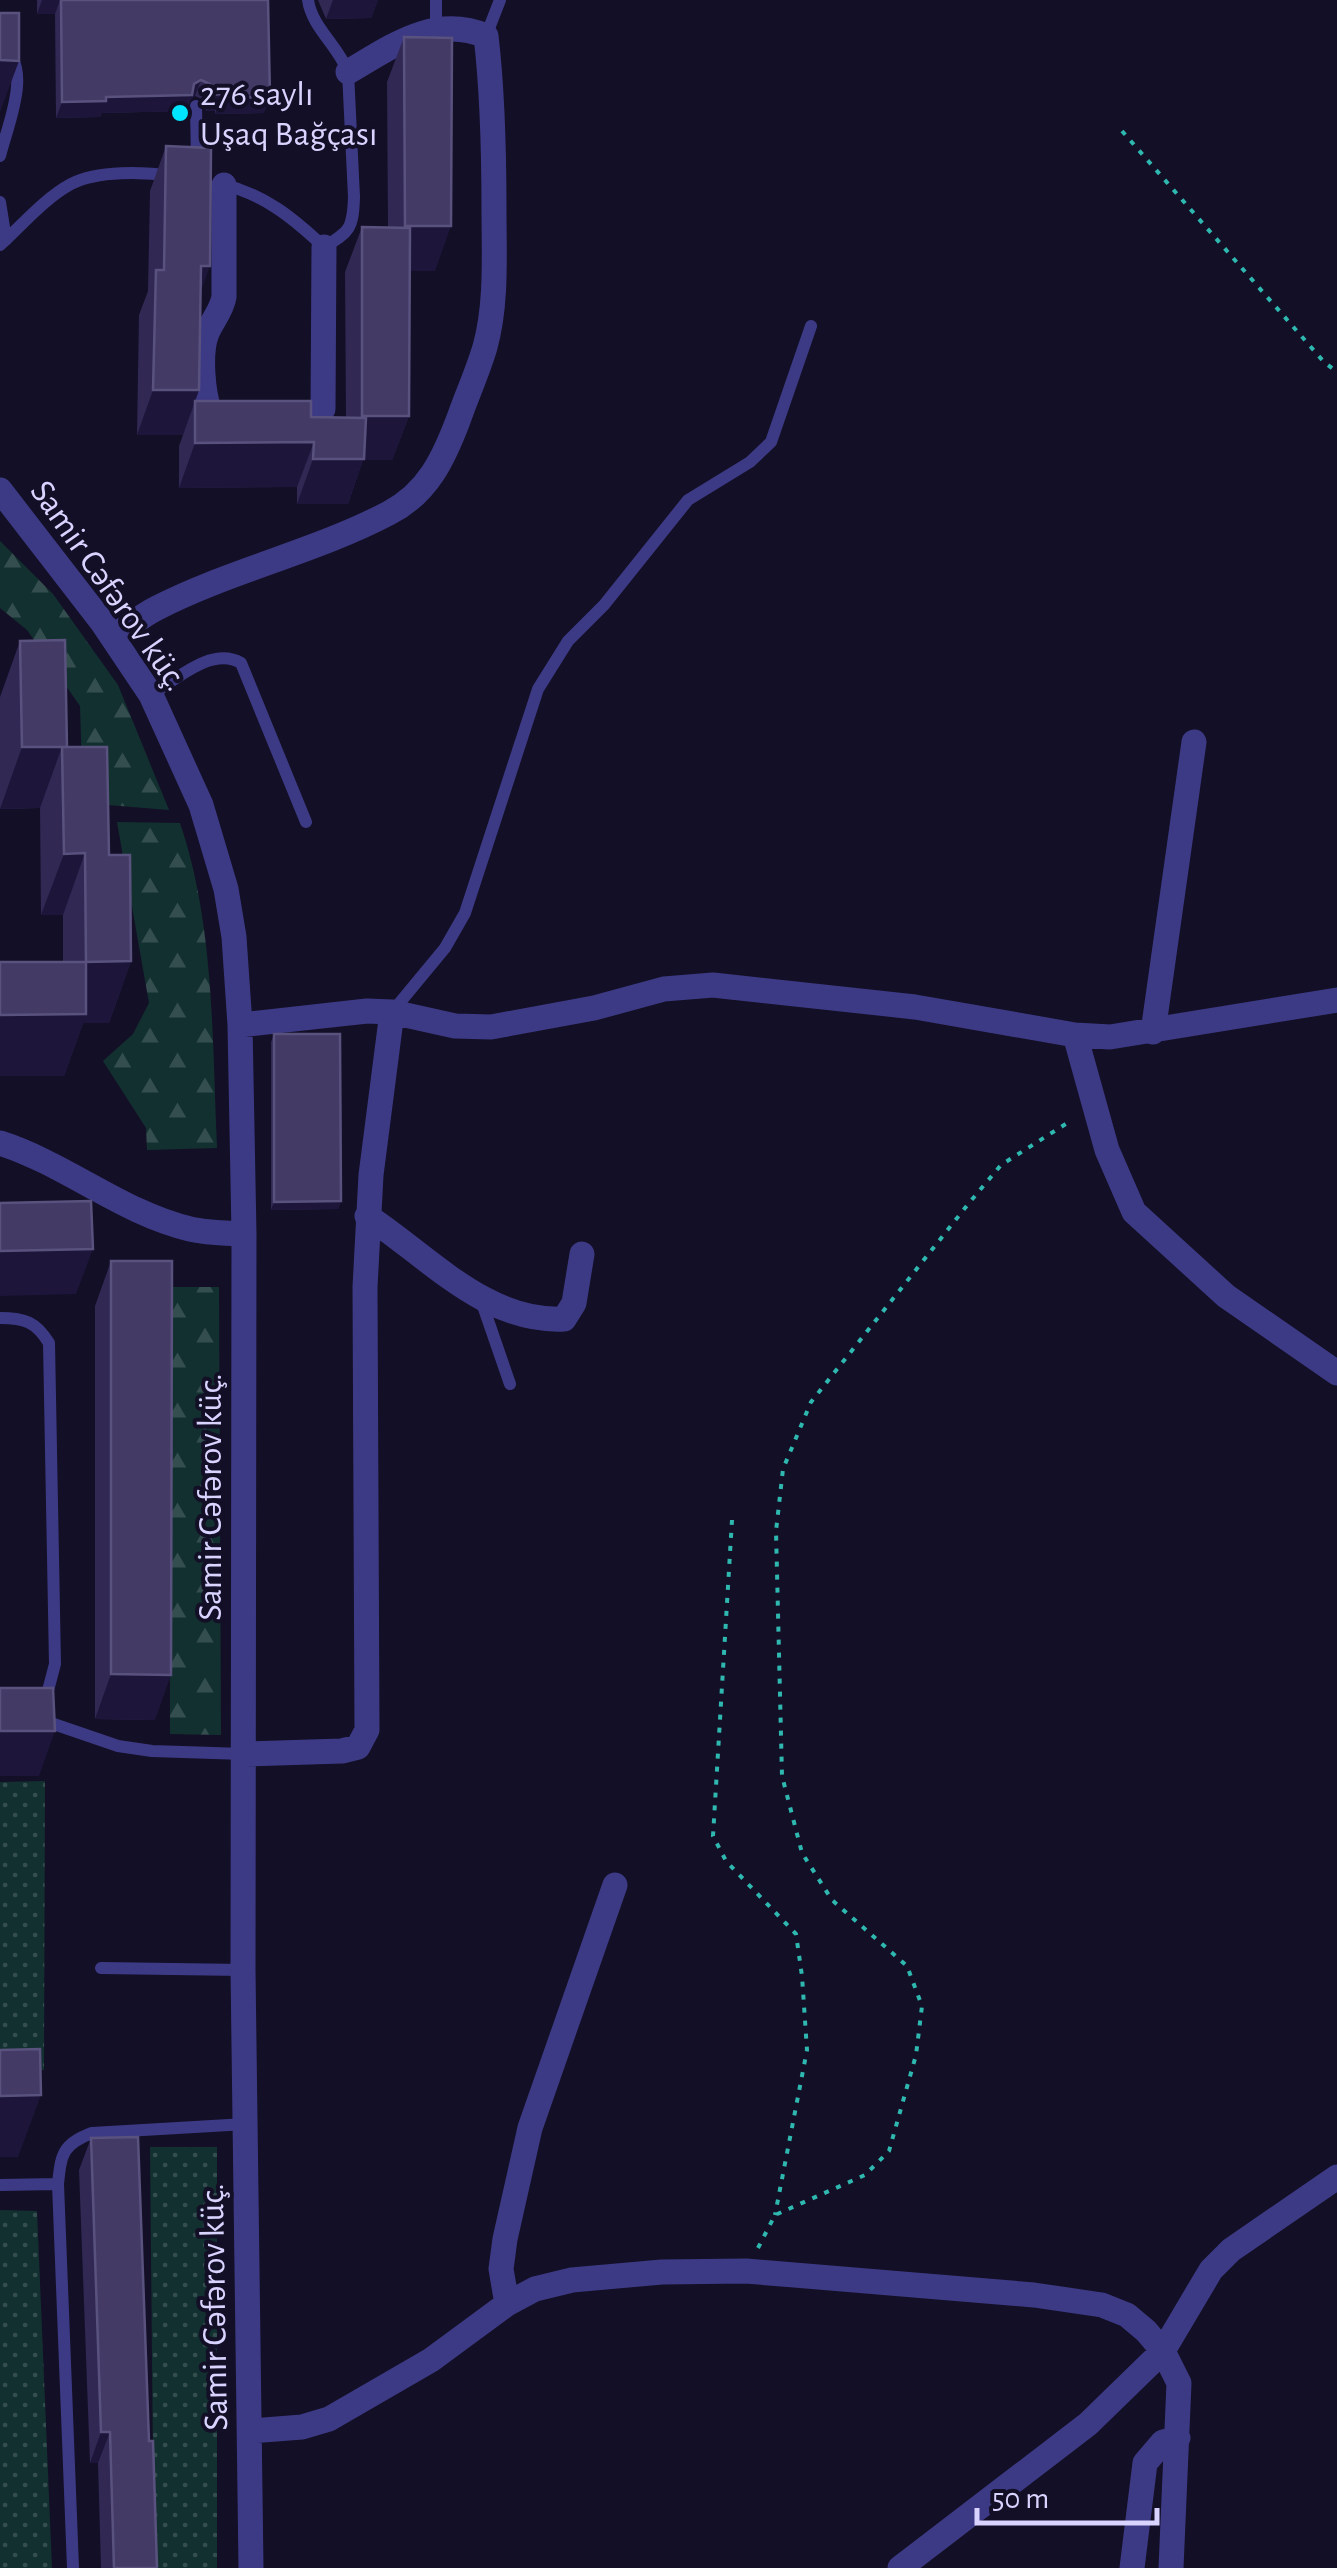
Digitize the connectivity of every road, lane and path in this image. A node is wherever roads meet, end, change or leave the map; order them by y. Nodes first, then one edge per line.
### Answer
1 (308, 0) edge
2 (436, 0) edge
3 (500, 0) edge
4 (436, 30) junction
5 (486, 36) junction
6 (0, 45) edge
7 (348, 72) junction
8 (196, 106) edge
9 (1122, 131) dead end
10 (0, 156) edge
11 (217, 184) joint
12 (0, 202) edge
13 (3, 243) edge
14 (324, 246) junction
15 (811, 326) dead end
16 (1337, 372) edge
17 (0, 490) edge
18 (112, 637) junction
19 (151, 695) junction
20 (1194, 742) dead end
21 (306, 822) dead end
22 (1337, 1000) edge
23 (392, 1012) junction
24 (240, 1025) junction
25 (1153, 1032) junction
26 (1075, 1035) junction
27 (1093, 1106) junction
28 (0, 1142) edge
29 (368, 1216) junction
30 (244, 1234) junction
31 (582, 1254) dead end
32 (480, 1298) junction
33 (0, 1318) edge
34 (1337, 1373) edge
35 (510, 1384) dead end
36 (732, 1520) dead end
37 (244, 1754) junction
38 (616, 1885) dead end
39 (101, 1968) dead end
40 (243, 1970) junction
41 (246, 2124) junction
42 (1337, 2177) edge
43 (58, 2184) junction
44 (0, 2185) edge
45 (775, 2216) junction
46 (746, 2271) junction
47 (507, 2304) junction
48 (1163, 2351) junction
49 (250, 2431) junction
50 (1178, 2438) junction
51 (73, 2568) edge
52 (251, 2568) edge
53 (900, 2568) edge
54 (1132, 2568) edge
55 (1172, 2568) edge

1 - 7 lane
2 - 4 lane
3 - 5 lane
4 - 5 street
4 - 7 street
5 - 18 street
6 - 10 lane
7 - 14 lane
8 - 13 lane
9 - 16 path
11 - 14 lane
11 - 14 street
12 - 13 lane
15 - 23 lane
17 - 18 street, Samir Cəfərov küç.
18 - 19 street, Samir Cəfərov küç.
19 - 21 lane
19 - 24 street, Samir Cəfərov küç.
20 - 25 street
22 - 25 street
23 - 24 street
23 - 26 street
23 - 29 street
24 - 30 street, Samir Cəfərov küç.
25 - 26 street
26 - 27 street
27 - 34 street
27 - 45 path
28 - 30 street
29 - 32 street
29 - 37 street
30 - 37 street, Samir Cəfərov küç.
31 - 32 street
32 - 35 lane
33 - 37 lane
36 - 45 path
37 - 40 street, Samir Cəfərov küç.
38 - 47 street
39 - 40 lane
40 - 41 street, Samir Cəfərov küç.
41 - 43 lane
41 - 49 street, Samir Cəfərov küç.
42 - 48 street
43 - 44 lane
43 - 51 lane
45 - 46 path
46 - 47 street
46 - 48 street
47 - 49 street
48 - 50 street
48 - 53 street
49 - 52 street, Samir Cəfərov küç.
50 - 54 street
50 - 55 street

